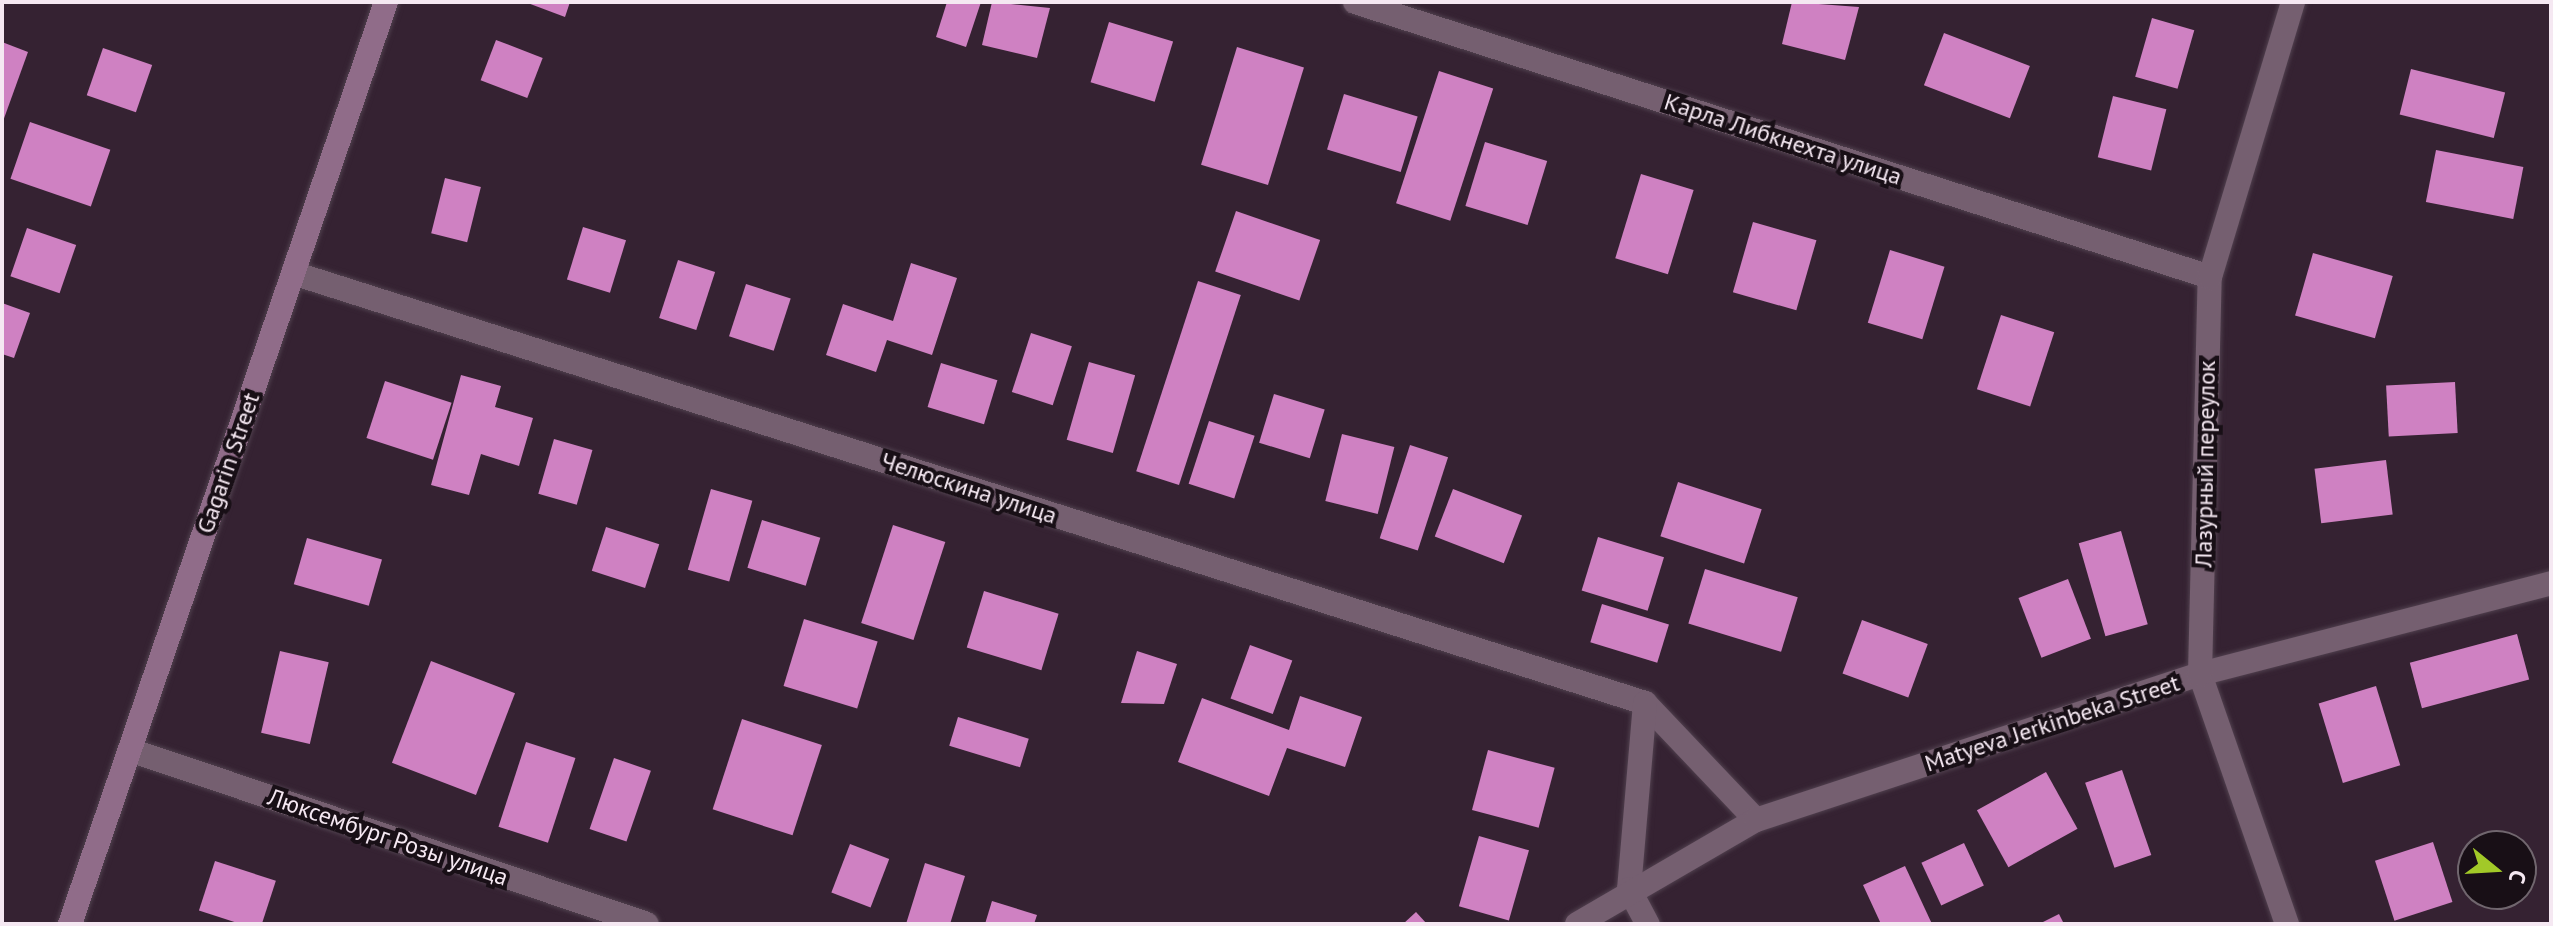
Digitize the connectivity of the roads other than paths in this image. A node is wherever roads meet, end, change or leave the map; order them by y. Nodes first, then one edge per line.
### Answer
1 (386, 2) edge
2 (1355, 2) edge
3 (2293, 2) edge
4 (293, 273) junction
5 (2210, 277) junction
6 (2551, 583) edge
7 (2200, 674) junction
8 (1645, 703) junction
9 (130, 750) junction
10 (1756, 820) junction
11 (1629, 889) junction
12 (70, 924) edge
13 (647, 924) edge
14 (1577, 924) edge
15 (1648, 924) edge
16 (2287, 924) edge

1 - 4 main road, Gagarin Street
2 - 5 street, Карла Либкнехта улица
3 - 5 street, Лазурный переулок
4 - 8 street, Челюскина улица
4 - 9 main road, Gagarin Street
5 - 7 street, Лазурный переулок
6 - 7 street, Matyeva Jerkinbeka Street
7 - 10 street, Matyeva Jerkinbeka Street
7 - 16 street, Лазурный переулок
8 - 10 street, Челюскина улица
8 - 11 street
9 - 12 main road, Gagarin Street
9 - 13 street, Люксембург Розы улица
10 - 11 street, Matyeva Jerkinbeka Street
11 - 14 street, Matyeva Jerkinbeka Street
11 - 15 street

